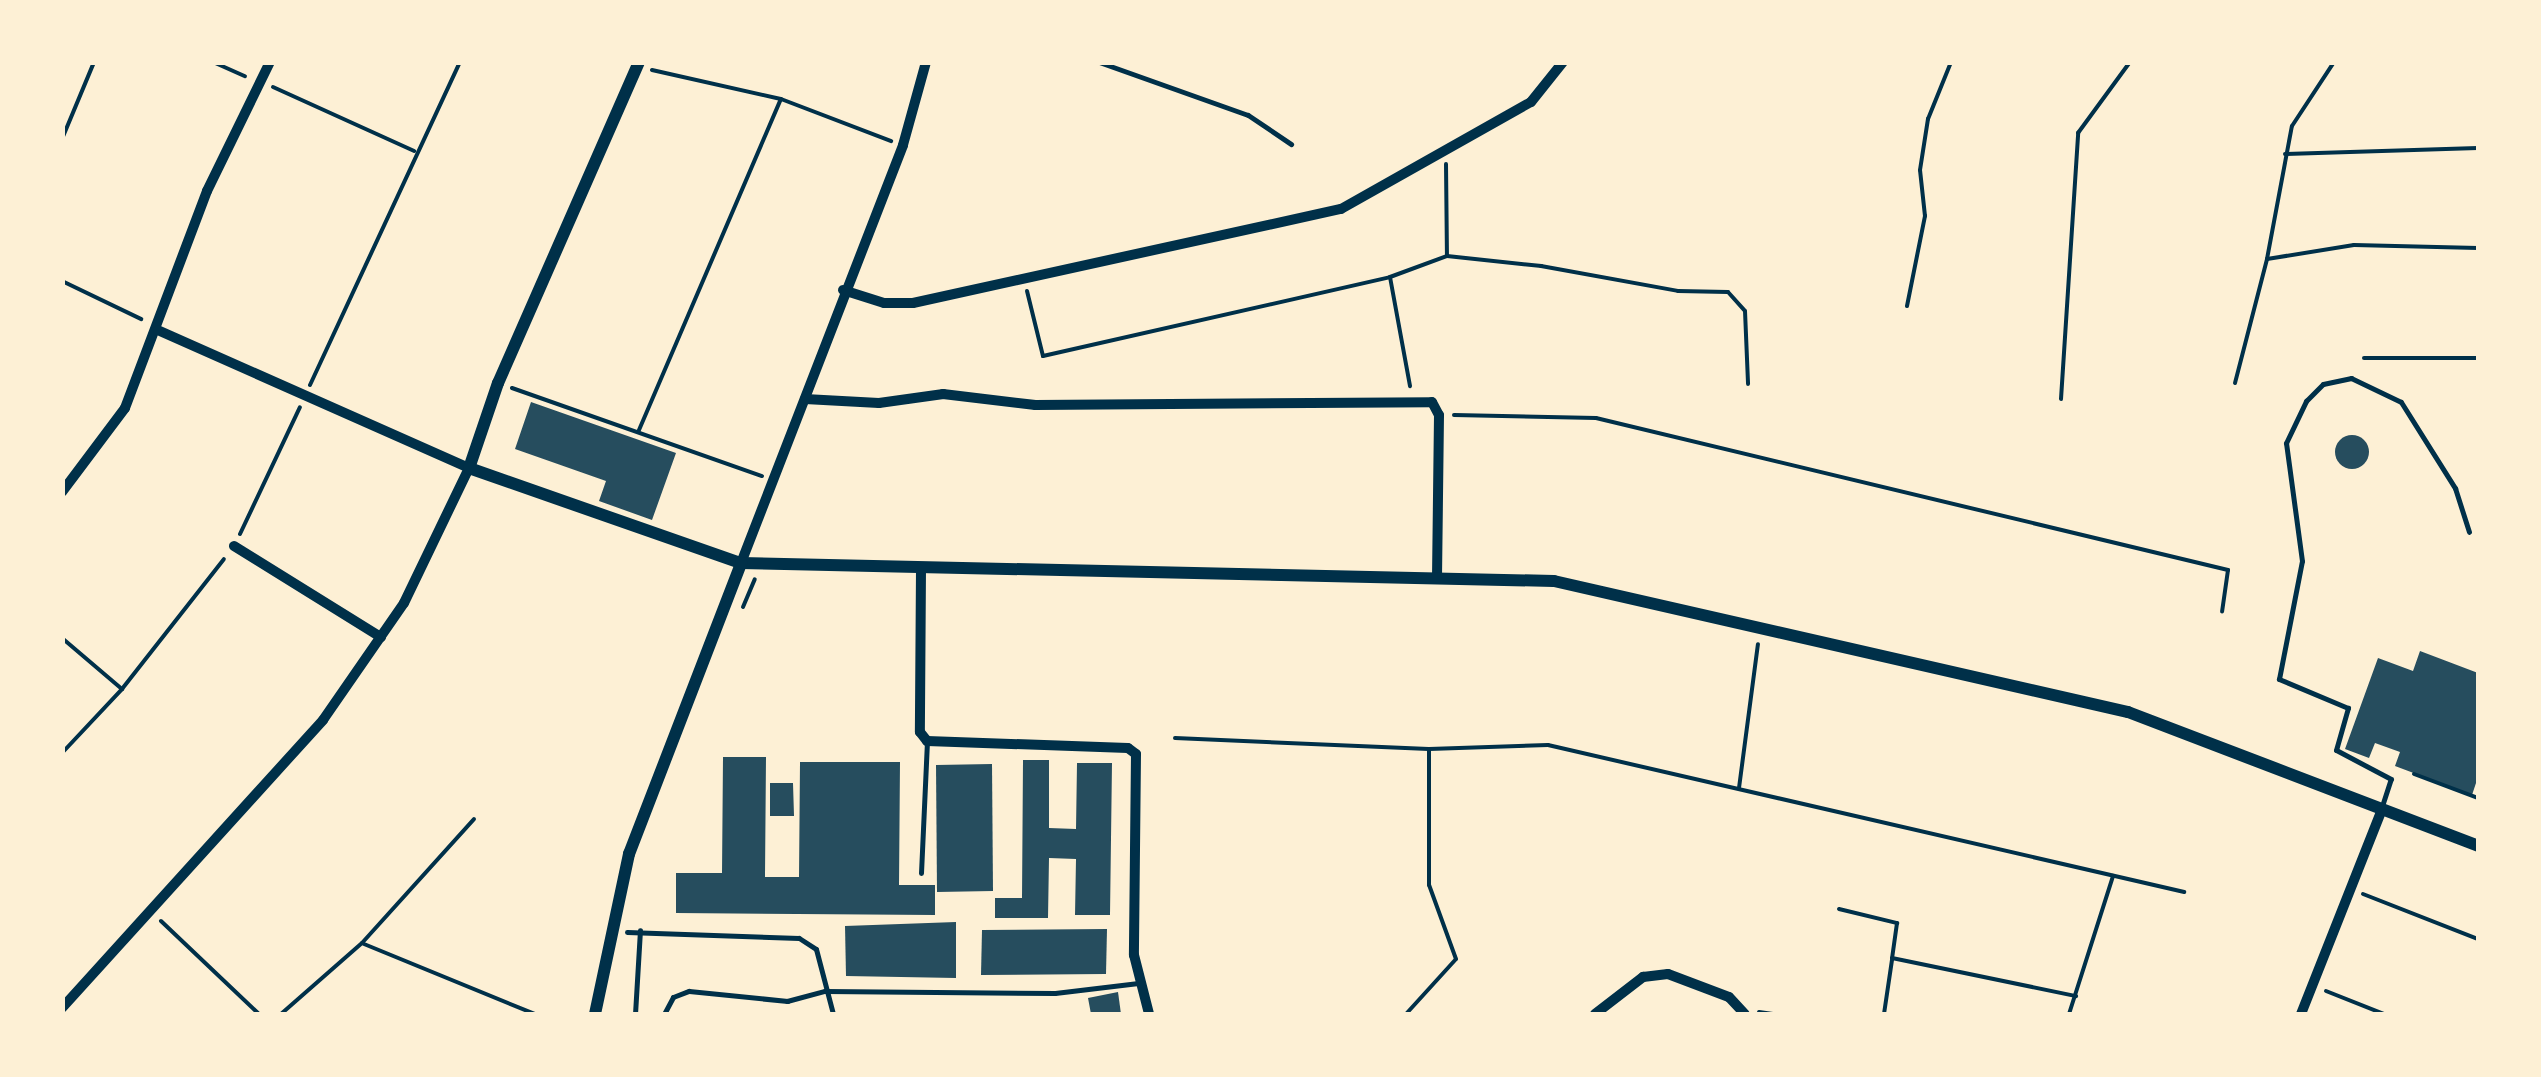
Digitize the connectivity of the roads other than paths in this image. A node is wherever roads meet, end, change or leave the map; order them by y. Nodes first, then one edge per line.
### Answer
1 (270, 62) edge
2 (926, 62) edge
3 (1099, 62) edge
4 (1562, 62) edge
5 (638, 64) edge
6 (1291, 144) dead end
7 (843, 290) junction
8 (158, 330) junction
9 (804, 399) junction
10 (469, 468) junction
11 (62, 492) edge
12 (2469, 532) dead end
13 (234, 546) road end
14 (740, 563) junction
15 (921, 569) junction
16 (1436, 576) junction
17 (381, 637) junction
18 (926, 742) junction
19 (2382, 808) junction
20 (2478, 846) edge
21 (921, 873) dead end
22 (640, 930) junction
23 (628, 932) dead end
24 (1138, 983) junction
25 (826, 991) junction
26 (62, 1008) edge
27 (595, 1014) edge
28 (635, 1014) edge
29 (664, 1014) edge
30 (833, 1014) edge
31 (1149, 1014) edge
32 (1595, 1014) edge
33 (1746, 1014) edge
34 (2301, 1014) edge

1 - 8 street
2 - 7 street
3 - 6 lane
4 - 7 street
5 - 10 street
7 - 9 street
8 - 10 street
8 - 11 street
9 - 14 street
9 - 16 street
10 - 14 street
10 - 17 street
12 - 19 lane
13 - 17 street
14 - 15 street
14 - 27 street
15 - 16 street
15 - 18 street
16 - 19 street
17 - 26 street
18 - 21 lane
18 - 24 street
19 - 20 street
19 - 34 street
22 - 23 lane
22 - 25 lane
22 - 28 lane
24 - 25 lane
24 - 31 street
25 - 29 lane
25 - 30 lane
32 - 33 street

